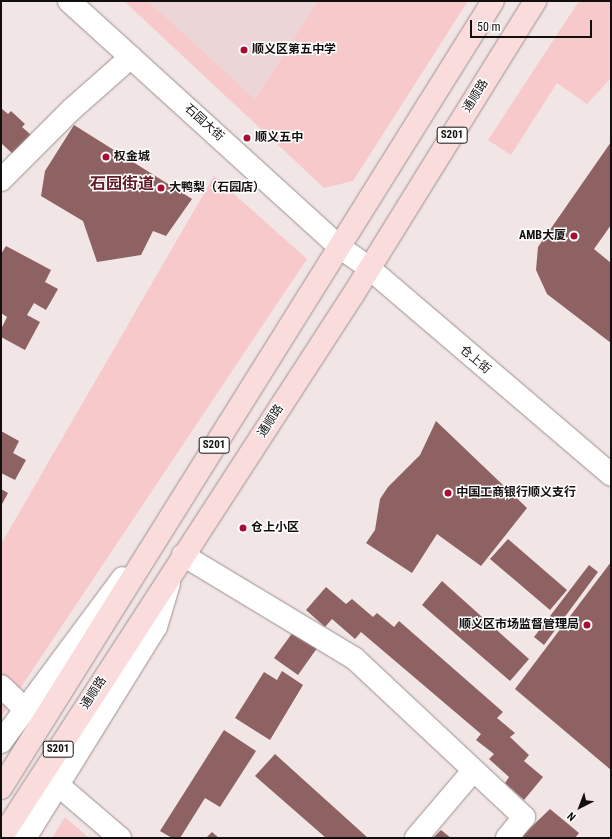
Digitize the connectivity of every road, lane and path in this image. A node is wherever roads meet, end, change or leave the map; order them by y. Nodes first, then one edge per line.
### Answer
1 (69, 1) edge
2 (493, 1) edge
3 (535, 1) edge
4 (131, 57) junction
5 (1, 180) edge
6 (338, 246) junction
7 (368, 268) junction
8 (611, 475) edge
9 (146, 554) junction
10 (178, 563) junction
11 (1, 686) edge
12 (24, 708) junction
13 (1, 742) edge
14 (473, 771) junction
15 (57, 784) junction
16 (1, 788) edge
17 (1, 838) edge
18 (25, 838) edge
19 (120, 838) edge
20 (416, 838) edge
21 (507, 838) edge

1 - 4 street, 石园大街
2 - 6 main road, S201
3 - 7 main road, 通顺路 / S201
4 - 5 street
4 - 6 street, 石园大街
6 - 7 street, 仓上街
6 - 9 main road, S201
7 - 8 street, 仓上街
7 - 10 main road, 通顺路 / S201
9 - 12 street
9 - 16 main road, S201
10 - 14 street
10 - 15 street
10 - 17 main road, 通顺路 / S201
11 - 12 street
12 - 13 street
14 - 20 street
14 - 21 street
15 - 18 street
15 - 19 street

